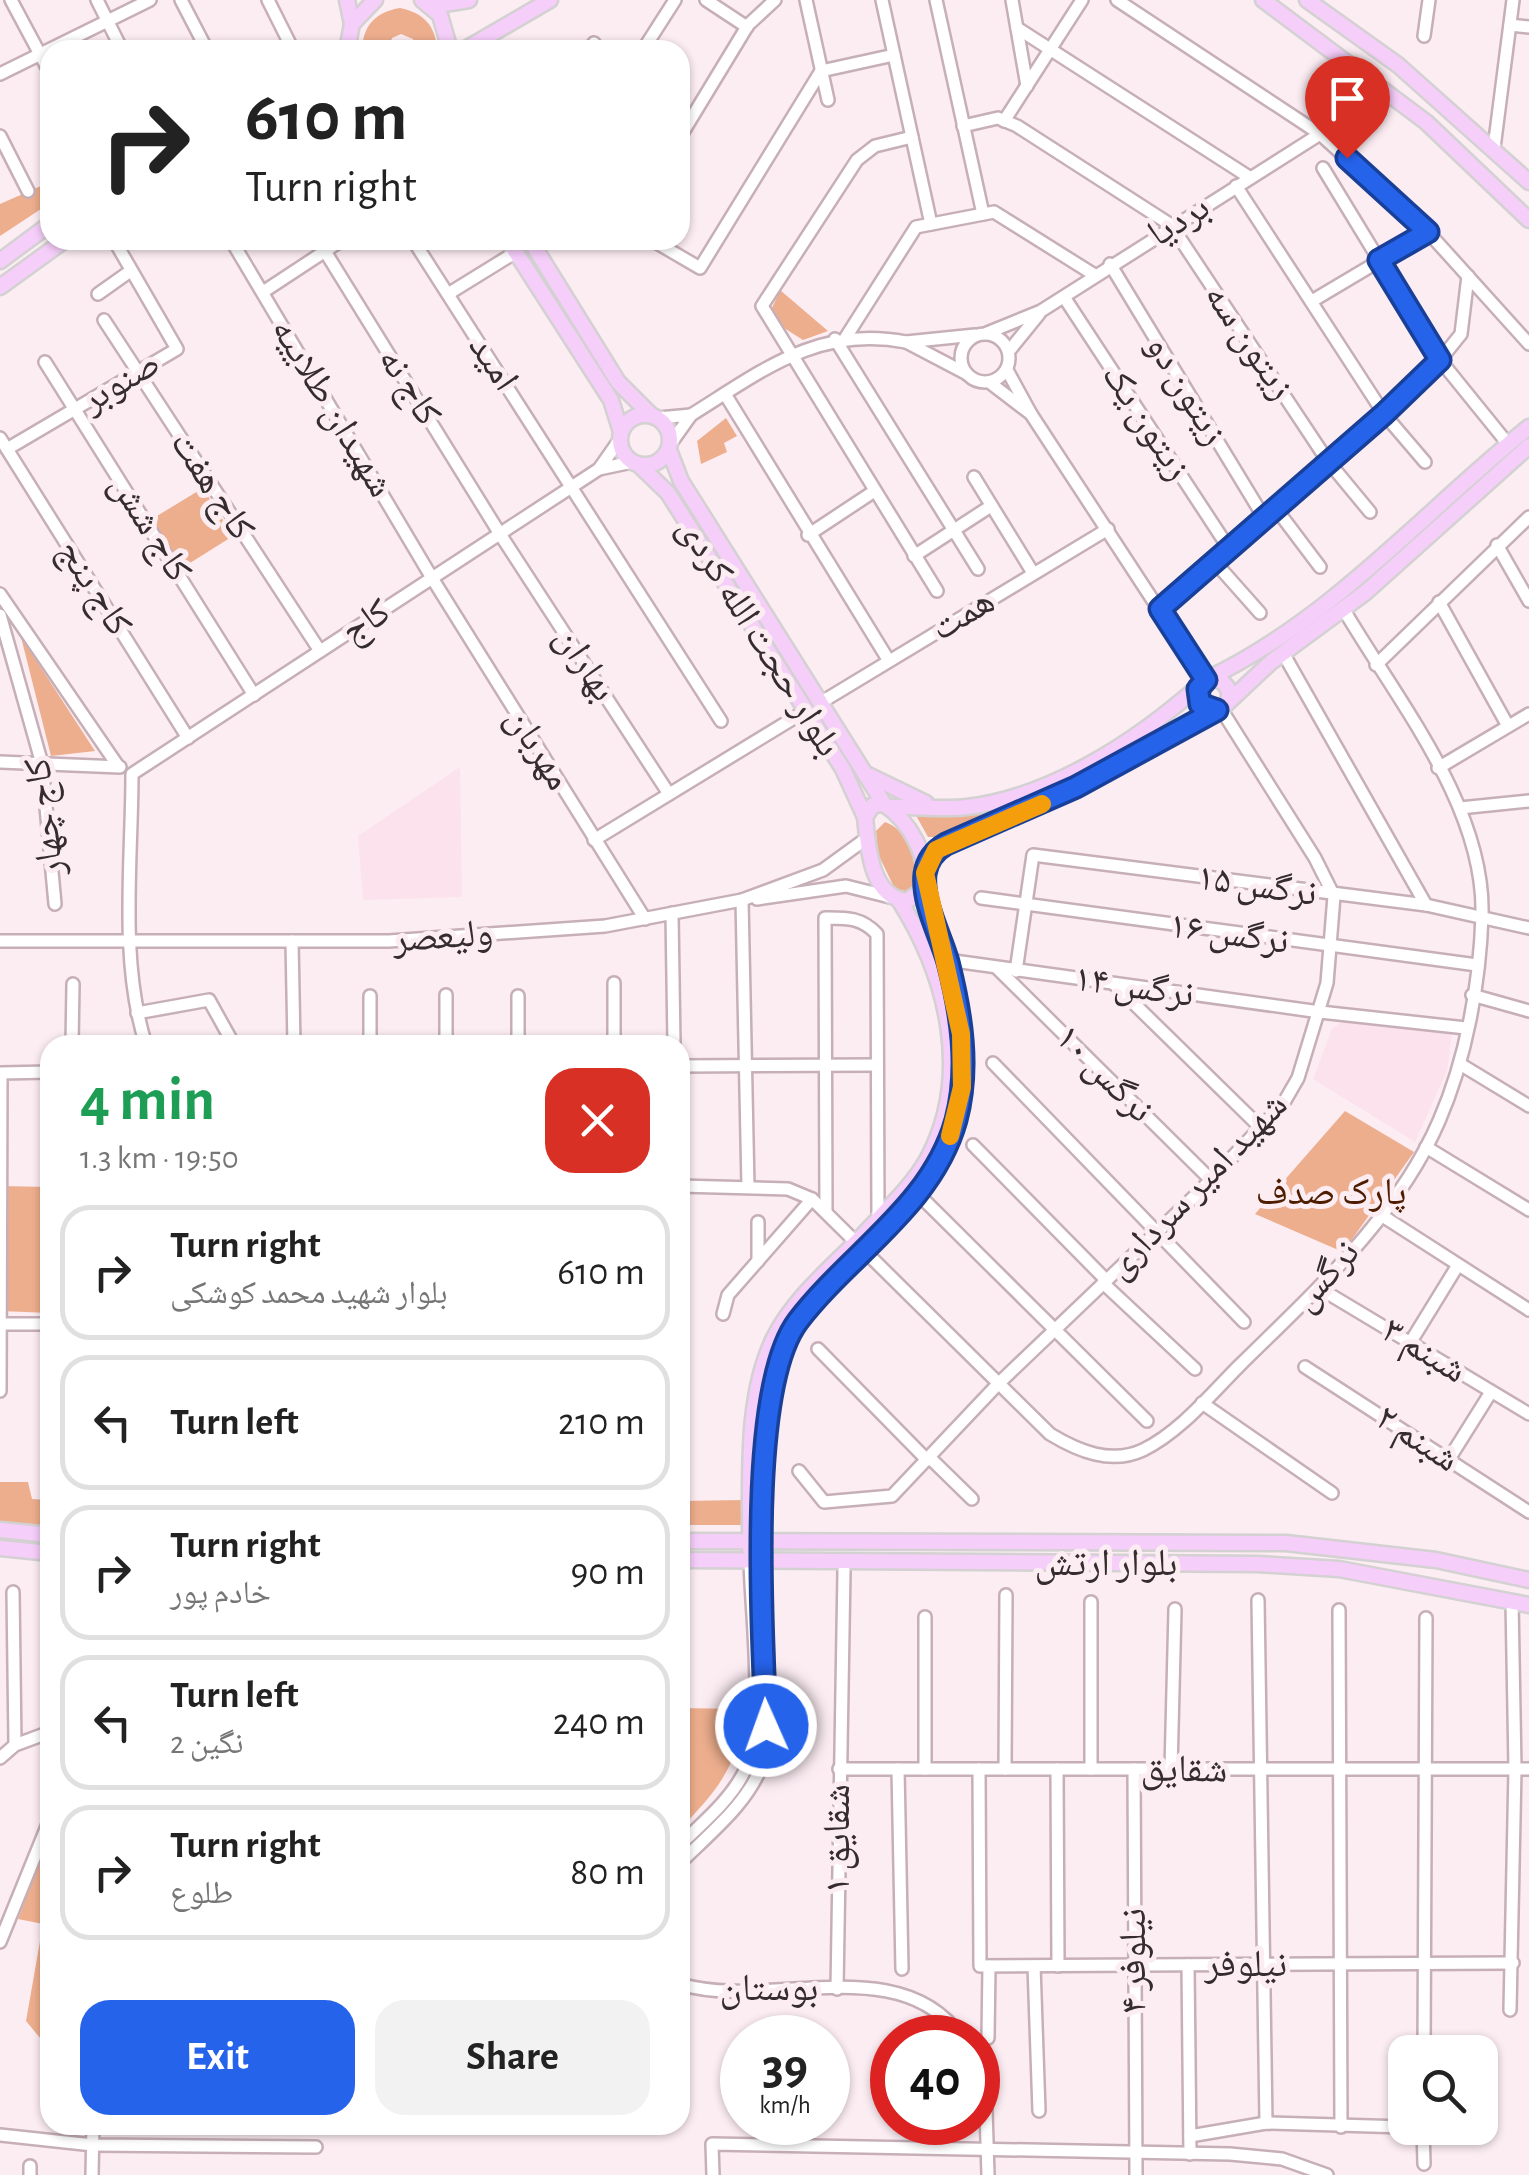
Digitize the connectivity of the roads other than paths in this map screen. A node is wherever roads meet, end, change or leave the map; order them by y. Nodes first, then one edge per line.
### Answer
1 (11, 0) edge
2 (97, 0) edge
3 (150, 0) edge
4 (182, 0) edge
5 (268, 0) edge
6 (347, 0) edge
7 (376, 0) edge
8 (469, 0) edge
9 (550, 0) edge
10 (676, 0) edge
11 (706, 0) edge
12 (774, 0) edge
13 (806, 0) edge
14 (882, 0) edge
15 (936, 0) edge
16 (1012, 0) edge
17 (1082, 0) edge
18 (1117, 0) edge
19 (1263, 0) edge
20 (1308, 0) edge
21 (1429, 0) edge
22 (1513, 0) edge
23 (427, 3) edge
24 (108, 21) junction
25 (1510, 25) junction
26 (747, 27) junction
27 (1529, 27) edge
28 (1017, 28) junction
29 (1424, 36) dead end
30 (349, 37) edge
31 (69, 40) edge
32 (117, 40) edge
33 (203, 40) edge
34 (287, 40) edge
35 (448, 40) edge
36 (481, 40) edge
37 (650, 40) edge
38 (1051, 48) junction
39 (40, 52) edge
40 (40, 54) edge
41 (894, 55) junction
42 (821, 71) junction
43 (0, 74) edge
44 (1027, 86) junction
45 (828, 100) dead end
46 (690, 121) edge
47 (1004, 121) junction
48 (962, 126) junction
49 (1320, 134) junction
50 (0, 136) edge
51 (912, 137) junction
52 (1494, 148) junction
53 (1323, 168) dead end
54 (1250, 177) junction
55 (1529, 182) edge
56 (1236, 186) junction
57 (28, 191) dead end
58 (984, 214) junction
59 (1529, 220) edge
60 (931, 224) junction
61 (1172, 225) junction
62 (40, 231) edge
63 (1428, 232) junction
64 (51, 250) edge
65 (119, 250) edge
66 (237, 250) edge
67 (316, 250) edge
68 (323, 250) edge
69 (419, 250) edge
70 (507, 250) edge
71 (515, 250) edge
72 (537, 250) edge
73 (669, 250) edge
74 (1379, 260) junction
75 (0, 261) edge
76 (1110, 264) junction
77 (129, 272) junction
78 (1093, 274) junction
79 (1468, 276) junction
80 (0, 287) edge
81 (263, 292) junction
82 (98, 294) dead end
83 (448, 294) junction
84 (1064, 296) junction
85 (1312, 302) junction
86 (1041, 311) junction
87 (104, 320) dead end
88 (981, 334) junction
89 (840, 338) junction
90 (906, 342) junction
91 (1529, 344) edge
92 (1009, 350) junction
93 (792, 355) junction
94 (1440, 360) junction
95 (45, 362) dead end
96 (1007, 370) junction
97 (137, 372) junction
98 (967, 374) junction
99 (989, 382) junction
100 (725, 394) junction
101 (76, 410) junction
102 (1030, 414) junction
103 (1384, 414) junction
104 (691, 415) junction
105 (654, 417) junction
106 (1529, 427) edge
107 (620, 436) junction
108 (0, 438) edge
109 (1508, 444) junction
110 (670, 446) junction
111 (1529, 446) edge
112 (8, 450) junction
113 (1327, 460) junction
114 (1425, 462) dead end
115 (636, 464) junction
116 (599, 470) junction
117 (974, 477) dead end
118 (574, 486) junction
119 (873, 492) junction
120 (991, 506) junction
121 (1274, 506) junction
122 (1370, 512) dead end
123 (1263, 516) junction
124 (1529, 517) edge
125 (1108, 529) junction
126 (954, 531) junction
127 (500, 534) junction
128 (808, 535) junction
129 (1497, 545) junction
130 (1228, 547) junction
131 (914, 556) junction
132 (1214, 560) junction
133 (1320, 567) dead end
134 (978, 569) dead end
135 (1033, 574) junction
136 (432, 578) junction
137 (937, 591) dead end
138 (0, 594) edge
139 (1529, 600) edge
140 (1439, 602) junction
141 (1160, 609) junction
142 (1344, 610) junction
143 (1260, 613) dead end
144 (0, 614) edge
145 (320, 651) junction
146 (1283, 654) junction
147 (889, 661) junction
148 (1376, 664) junction
149 (1204, 681) junction
150 (254, 695) junction
151 (813, 706) junction
152 (1220, 708) junction
153 (1529, 714) edge
154 (721, 720) dead end
155 (1508, 726) junction
156 (188, 738) junction
157 (0, 762) edge
158 (42, 764) junction
159 (118, 766) junction
160 (1438, 768) junction
161 (132, 774) junction
162 (864, 774) junction
163 (669, 794) junction
164 (1529, 801) edge
165 (887, 805) junction
166 (932, 805) junction
167 (1460, 808) junction
168 (865, 817) junction
169 (867, 838) junction
170 (594, 840) junction
171 (925, 879) junction
172 (1334, 896) junction
173 (981, 898) dead end
174 (896, 899) junction
175 (742, 900) junction
176 (55, 904) dead end
177 (1426, 904) junction
178 (1025, 906) junction
179 (672, 914) junction
180 (1482, 915) junction
181 (645, 919) junction
182 (1529, 928) edge
183 (132, 939) junction
184 (0, 941) edge
185 (292, 942) junction
186 (1331, 948) junction
187 (941, 962) junction
188 (1478, 965) junction
189 (997, 968) junction
190 (1016, 970) junction
191 (72, 984) dead end
192 (614, 984) dead end
193 (1114, 984) junction
194 (446, 995) dead end
195 (1472, 995) junction
196 (370, 996) dead end
197 (518, 996) dead end
198 (1320, 1012) junction
199 (1529, 1012) edge
200 (138, 1014) junction
201 (1466, 1028) junction
202 (72, 1035) edge
203 (143, 1035) edge
204 (228, 1035) edge
205 (294, 1035) edge
206 (370, 1035) edge
207 (446, 1035) edge
208 (518, 1035) edge
209 (614, 1035) edge
210 (674, 1035) edge
211 (994, 1063) dead end
212 (1460, 1064) junction
213 (827, 1065) junction
214 (876, 1065) junction
215 (690, 1066) edge
216 (748, 1066) junction
217 (40, 1072) edge
218 (1529, 1106) edge
219 (1261, 1128) junction
220 (973, 1146) dead end
221 (1426, 1147) junction
222 (1210, 1180) junction
223 (690, 1186) edge
224 (748, 1187) junction
225 (918, 1194) junction
226 (812, 1199) junction
227 (1529, 1210) edge
228 (826, 1211) junction
229 (1381, 1215) junction
230 (878, 1219) junction
231 (758, 1222) dead end
232 (1158, 1231) junction
233 (860, 1246) junction
234 (758, 1261) junction
235 (1458, 1265) junction
236 (1105, 1282) junction
237 (1319, 1288) junction
238 (1529, 1310) edge
239 (723, 1314) dead end
240 (1244, 1322) dead end
241 (3, 1324) junction
242 (40, 1324) edge
243 (1054, 1330) junction
244 (1410, 1343) junction
245 (818, 1349) dead end
246 (1305, 1367) dead end
247 (1194, 1369) dead end
248 (998, 1384) junction
249 (0, 1391) edge
250 (1491, 1392) junction
251 (1202, 1403) junction
252 (1529, 1414) edge
253 (1147, 1421) dead end
254 (928, 1458) junction
255 (1449, 1459) junction
256 (798, 1471) dead end
257 (1332, 1492) dead end
258 (972, 1498) dead end
259 (1529, 1512) edge
260 (0, 1530) edge
261 (40, 1533) edge
262 (690, 1541) edge
263 (756, 1542) junction
264 (0, 1548) edge
265 (40, 1551) edge
266 (690, 1560) edge
267 (756, 1561) junction
268 (844, 1570) dead end
269 (1529, 1580) edge
270 (13, 1592) dead end
271 (1006, 1594) dead end
272 (1258, 1600) dead end
273 (1512, 1600) junction
274 (1092, 1602) dead end
275 (1529, 1605) edge
276 (1175, 1609) dead end
277 (1338, 1610) dead end
278 (925, 1617) dead end
279 (1426, 1618) dead end
280 (0, 1667) edge
281 (14, 1672) junction
282 (40, 1736) edge
283 (14, 1745) junction
284 (0, 1758) edge
285 (839, 1768) junction
286 (898, 1769) junction
287 (925, 1769) junction
288 (979, 1769) junction
289 (1005, 1769) junction
290 (1057, 1769) junction
291 (1091, 1769) junction
292 (1134, 1769) junction
293 (1171, 1769) junction
294 (1338, 1769) junction
295 (1426, 1769) junction
296 (1515, 1769) junction
297 (1529, 1769) edge
298 (1262, 1771) junction
299 (690, 1835) edge
300 (40, 1844) edge
301 (690, 1853) edge
302 (0, 1942) edge
303 (1512, 1964) junction
304 (1188, 1965) junction
305 (1266, 1965) junction
306 (1339, 1965) junction
307 (1424, 1965) junction
308 (984, 1966) junction
309 (1034, 1966) junction
310 (1058, 1966) junction
311 (1133, 1966) junction
312 (902, 1969) dead end
313 (690, 1986) edge
314 (837, 1989) junction
315 (1510, 2010) dead end
316 (941, 2015) edge
317 (987, 2015) edge
318 (1424, 2035) edge
319 (1039, 2111) dead end
320 (1266, 2124) junction
321 (1341, 2127) junction
322 (1388, 2128) edge
323 (0, 2135) edge
324 (94, 2135) edge
325 (1190, 2136) junction
326 (988, 2145) edge
327 (1423, 2145) edge
328 (93, 2146) junction
329 (316, 2147) dead end
330 (989, 2152) junction
331 (1137, 2153) junction
332 (1190, 2154) junction
333 (1424, 2164) dead end
334 (92, 2175) edge
335 (713, 2175) edge
336 (988, 2175) edge
337 (1136, 2175) edge
338 (1327, 2175) edge

1 - 39 street
2 - 24 street
3 - 24 street
4 - 33 street
5 - 34 street
6 - 30 main road
7 - 30 main road
8 - 23 main road
9 - 36 main road
10 - 37 street
11 - 26 street
12 - 26 street
13 - 42 street
14 - 41 street
15 - 48 street
16 - 28 street
17 - 38 street
18 - 49 street
19 - 59 main road
20 - 52 main road
21 - 29 street
22 - 25 street
23 - 35 main road
24 - 31 street
24 - 32 street
25 - 27 street
25 - 52 street
26 - 46 street
28 - 38 street
28 - 44 street
38 - 44 street
38 - 54 street
40 - 43 street
41 - 42 street
41 - 51 street
42 - 45 street
42 - 73 street
44 - 47 street
47 - 48 street
47 - 61 street
48 - 58 street
49 - 54 street, بردیا
49 - 63 street
50 - 57 street
51 - 60 street
51 - 93 street
52 - 55 main road
53 - 74 street
54 - 56 street, بردیا
56 - 61 street, بردیا
56 - 85 street
58 - 60 street
58 - 78 street
60 - 89 street
61 - 76 street, بردیا
61 - 113 street, زیتون سه
62 - 75 main road
63 - 74 street
63 - 79 street
64 - 80 main road
65 - 77 street, صنوبر
66 - 81 street, شهیدان طلاییه
67 - 81 street
68 - 127 street, کاج نه
69 - 83 street, امید
70 - 83 street
71 - 107 main road
72 - 105 main road
74 - 85 street
74 - 94 street
76 - 78 street, بردیا
76 - 123 street, زیتون دو
77 - 82 street
77 - 97 street, صنوبر
78 - 84 street, بردیا
79 - 91 street
79 - 94 street
81 - 136 street, شهیدان طلاییه
83 - 118 street, امید
84 - 86 street, بردیا
84 - 130 street, زیتون یک
85 - 103 street
86 - 88 street
86 - 92 street
87 - 97 street, کاج هفت
88 - 90 street
88 - 92 street
88 - 98 street
89 - 90 street
89 - 93 street
89 - 126 street
90 - 98 street
92 - 96 street
93 - 100 street
93 - 119 street
94 - 103 street
94 - 109 street
95 - 101 street, کاج شش
96 - 99 street
96 - 102 street
97 - 101 street, صنوبر
97 - 145 street, کاج هفت
98 - 99 street
99 - 102 street
100 - 104 street
100 - 128 street
101 - 112 street, صنوبر
101 - 150 street, کاج شش
102 - 125 street
103 - 113 street
103 - 114 street
104 - 105 street
104 - 110 street
105 - 107 main road
105 - 110 main road
106 - 109 main road
107 - 115 main road
107 - 116 street, کاج
108 - 112 street, کاج پنج
109 - 149 main road
110 - 115 main road
110 - 151 main road, بلوار حجت الله کردی
111 - 142 main road
112 - 156 street, کاج پنج
113 - 121 street
113 - 122 street, زیتون سه
115 - 116 street, کاج
115 - 151 main road, بلوار حجت الله کردی
116 - 118 street, کاج
117 - 120 street
118 - 127 street, کاج
118 - 154 street, امید
119 - 128 street
119 - 131 street
120 - 126 street
120 - 135 street
121 - 123 street
121 - 133 street
123 - 130 street
124 - 129 street
125 - 135 street, همت
125 - 141 street
126 - 131 street
126 - 134 street
127 - 136 street, کاج
127 - 163 street, بهاران
128 - 147 street
129 - 139 street
129 - 140 street
130 - 132 street
131 - 137 street
132 - 141 street
132 - 143 street
135 - 147 street, همت
136 - 145 street, کاج
136 - 170 street, مهربان
138 - 159 street
140 - 148 street
140 - 155 street
141 - 149 street
142 - 146 main road
142 - 148 street, نرگس
144 - 158 street, کاج چهار
145 - 150 street, کاج
146 - 152 main road
146 - 177 street
147 - 151 street, همت
148 - 160 street, نرگس
149 - 152 main road
149 - 152 main road
149 - 166 main road
150 - 156 street, کاج
151 - 162 main road, بلوار حجت الله کردی
151 - 163 street, همت
151 - 168 main road, بلوار حجت الله کردی
152 - 171 main road
152 - 172 street, شهید امیر سرداری
153 - 155 street
155 - 160 street
156 - 161 street, کاج
157 - 158 street
158 - 159 street
158 - 176 street, کاج چهار
159 - 161 street
160 - 167 street, نرگس
161 - 183 street
162 - 165 main road, بلوار حجت الله کردی
162 - 166 main road
163 - 170 street, همت
164 - 167 street
165 - 166 main road
165 - 168 main road
165 - 171 main road
167 - 180 street, نرگس
168 - 169 main road
169 - 174 main road
169 - 175 street, ولیعصر
170 - 181 street, مهربان
171 - 174 main road
171 - 187 main road
172 - 177 street, نرگس ۱۵
172 - 178 street, نرگس ۱۵
172 - 186 street, شهید امیر سرداری
173 - 178 street, نرگس ۱۶
174 - 175 street
174 - 187 main road
175 - 179 street, ولیعصر
175 - 216 street
177 - 180 street, نرگس ۱۵
178 - 186 street, نرگس ۱۶
178 - 190 street
179 - 181 street, ولیعصر
179 - 210 street
180 - 182 street, نرگس ۱۵
180 - 188 street, نرگس
181 - 185 street, ولیعصر
183 - 184 street, ولیعصر
183 - 185 street, ولیعصر
183 - 200 street
185 - 205 street
186 - 188 street, نرگس ۱۶
186 - 198 street, شهید امیر سرداری
187 - 189 street, نرگس ۱۴
187 - 225 main road
187 - 230 main road
188 - 195 street, نرگس
189 - 190 street, نرگس ۱۴
189 - 222 street, نرگس ۱۰
190 - 193 street, نرگس ۱۴
191 - 202 street
192 - 209 street
193 - 198 street, نرگس ۱۴
193 - 219 street
194 - 207 street
195 - 199 street
195 - 201 street, نرگس
196 - 206 street
197 - 208 street
198 - 201 street, نرگس ۱۴
198 - 219 street, شهید امیر سرداری
200 - 203 street
200 - 204 street
201 - 212 street, نرگس
211 - 232 street
212 - 218 street
212 - 221 street, نرگس
213 - 214 street
213 - 214 street
213 - 216 street
213 - 228 street
214 - 230 street
215 - 216 street
216 - 224 street
217 - 241 street
219 - 222 street, شهید امیر سرداری
220 - 236 street
221 - 227 street
221 - 229 street, نرگس
222 - 232 street, شهید امیر سرداری
223 - 224 street
224 - 226 street
225 - 233 main road
225 - 243 street
226 - 228 street
226 - 234 street
228 - 233 street
229 - 235 street
229 - 237 street, نرگس
230 - 233 main road
231 - 234 street
232 - 236 street, شهید امیر سرداری
232 - 240 street
233 - 248 street, نرگس
233 - 263 main road
234 - 239 street
235 - 238 street
235 - 244 street
236 - 243 street, شهید امیر سرداری
236 - 247 street
237 - 244 street, شبنم ۳
237 - 251 street, نرگس
241 - 242 street
241 - 249 street
243 - 248 street, شهید امیر سرداری
243 - 253 street
244 - 250 street, شبنم ۳
245 - 254 street
246 - 255 street, شبنم ۲
248 - 251 street, نرگس
248 - 254 street, شهید امیر سرداری
250 - 252 street, شبنم ۳
250 - 255 street
251 - 257 street
254 - 256 street, شهید امیر سرداری
254 - 258 street
255 - 259 street, شبنم ۲
260 - 261 main road
262 - 263 main road, بلوار ارتش
263 - 267 main road
263 - 269 main road, بلوار ارتش
264 - 265 main road
266 - 267 main road, بلوار ارتش
267 - 273 main road, بلوار ارتش
267 - 299 street
267 - 301 street
268 - 285 street, شقایق ۱
270 - 281 street
271 - 289 street
272 - 298 street
273 - 275 main road, بلوار ارتش
273 - 296 street
274 - 291 street
276 - 293 street
277 - 294 street
278 - 287 street
279 - 295 street
280 - 281 street
281 - 283 street
282 - 283 street
283 - 284 street
285 - 286 street, شقایق
285 - 314 street, شقایق ۱
286 - 287 street, شقایق
286 - 312 street
287 - 288 street, شقایق
288 - 289 street, شقایق
288 - 308 street
289 - 290 street, شقایق
290 - 291 street, شقایق
290 - 310 street
291 - 292 street, شقایق
292 - 293 street, شقایق
292 - 311 street, نیلوفر ۴
293 - 298 street, شقایق
294 - 295 street, شقایق
294 - 298 street, شقایق
294 - 306 street
295 - 296 street, شقایق
295 - 307 street
296 - 297 street, شقایق
296 - 303 street
298 - 305 street
300 - 302 street
303 - 307 street, نیلوفر
303 - 315 street
304 - 305 street, نیلوفر
304 - 311 street, نیلوفر
304 - 325 street
305 - 306 street, نیلوفر
305 - 320 street
306 - 307 street, نیلوفر
306 - 321 street
307 - 318 street
308 - 309 street, نیلوفر
308 - 317 street
309 - 310 street, نیلوفر
309 - 319 street
310 - 311 street, نیلوفر
311 - 331 street, نیلوفر ۴
313 - 314 street, بوستان
314 - 316 street, بوستان
320 - 321 street
320 - 325 street
321 - 322 street
323 - 328 street
324 - 328 street
325 - 332 street
326 - 330 street
327 - 333 street
328 - 329 street
328 - 334 street
330 - 331 street
330 - 335 street
330 - 336 street
331 - 332 street
331 - 337 street
332 - 338 street

